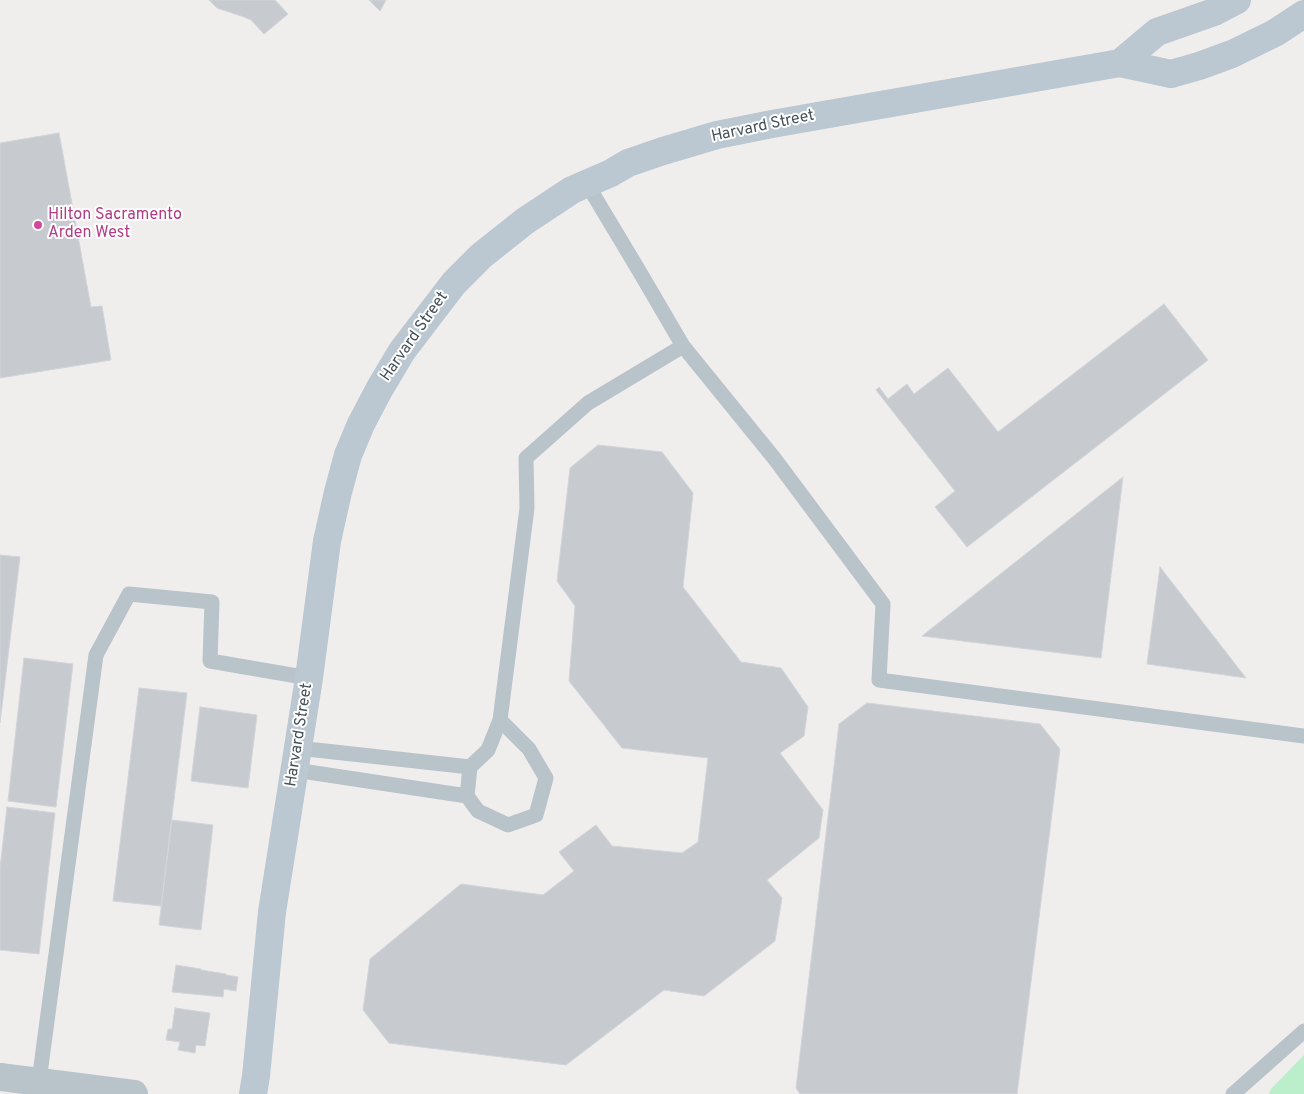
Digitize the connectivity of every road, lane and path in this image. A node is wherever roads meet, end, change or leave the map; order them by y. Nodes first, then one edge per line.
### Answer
1 (1237, 0) edge
2 (1304, 14) edge
3 (1120, 63) junction
4 (586, 184) junction
5 (683, 346) junction
6 (309, 678) junction
7 (500, 720) junction
8 (1304, 736) edge
9 (296, 759) junction
10 (470, 767) junction
11 (467, 796) junction
12 (1304, 1032) edge
13 (0, 1076) edge
14 (39, 1081) junction
15 (134, 1094) edge
16 (253, 1094) edge
17 (1233, 1094) edge

1 - 3 street
2 - 3 street, Harvard Street
3 - 4 street, Harvard Street
4 - 5 lane
4 - 6 street, Harvard Street
5 - 7 lane
5 - 8 lane
6 - 9 street, Harvard Street
6 - 14 lane
7 - 10 lane
7 - 11 lane
9 - 10 lane
9 - 11 lane
9 - 16 street, Harvard Street
10 - 11 lane
12 - 17 lane
13 - 14 street
14 - 15 street

